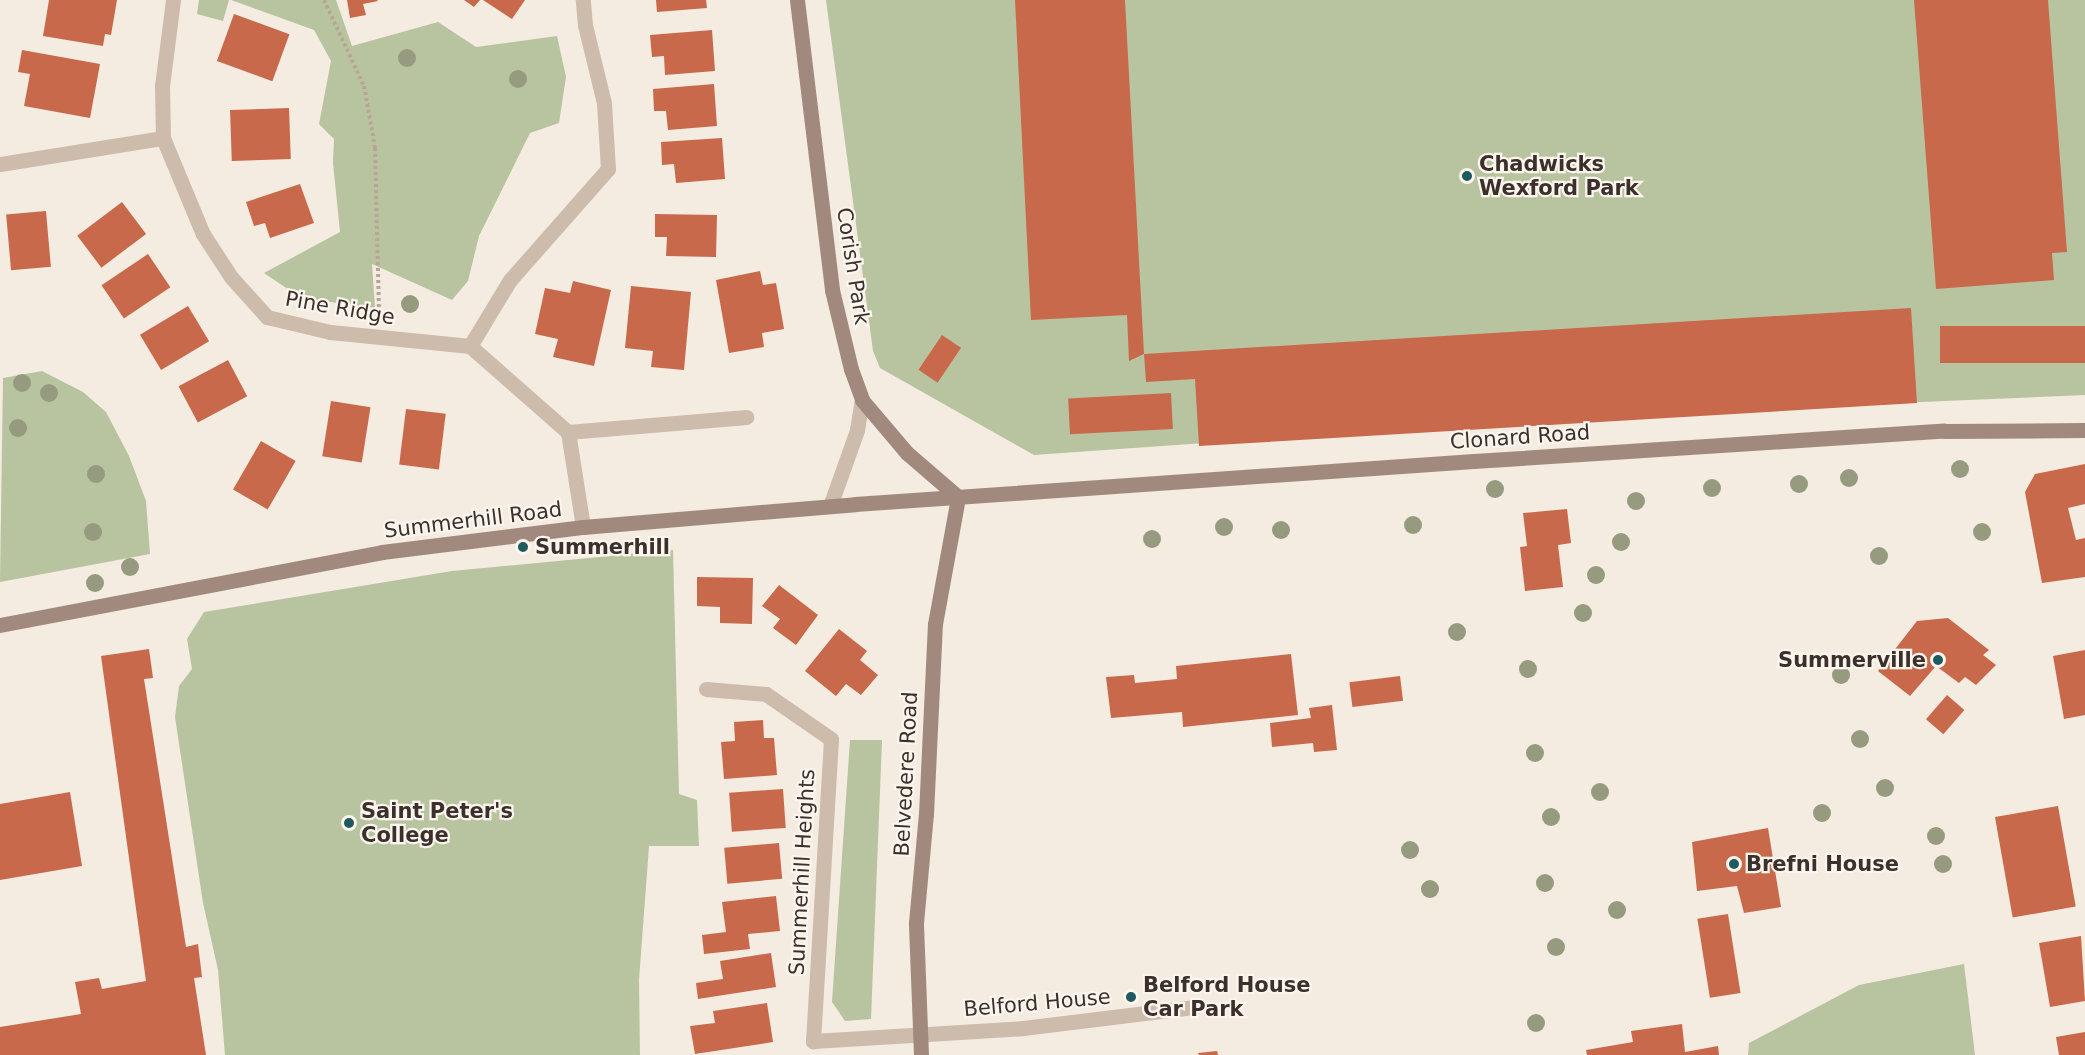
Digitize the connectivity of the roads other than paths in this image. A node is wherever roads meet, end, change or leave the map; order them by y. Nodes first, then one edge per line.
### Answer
1 (173, 0) edge
2 (583, 0) edge
3 (797, 0) edge
4 (163, 138) junction
5 (0, 164) edge
6 (470, 346) junction
7 (862, 400) junction
8 (746, 417) dead end
9 (2085, 430) edge
10 (568, 432) junction
11 (957, 497) junction
12 (830, 506) junction
13 (584, 527) junction
14 (0, 625) edge
15 (706, 689) dead end
16 (1196, 1007) dead end
17 (918, 1033) junction
18 (921, 1055) edge

1 - 4 street, Pine Ridge
2 - 6 street
3 - 7 street, Corish Park
4 - 5 street
4 - 6 street, Pine Ridge
6 - 10 street
7 - 11 street, Corish Park
7 - 12 street
8 - 10 street
9 - 11 street, Clonard Road
10 - 13 street
11 - 12 street, Summerhill Road
11 - 17 street, Belvedere Road
12 - 13 street, Summerhill Road
13 - 14 street, Summerhill Road
15 - 17 street, Summerhill Heights
16 - 17 street, Belford House
17 - 18 street, Belvedere Road

